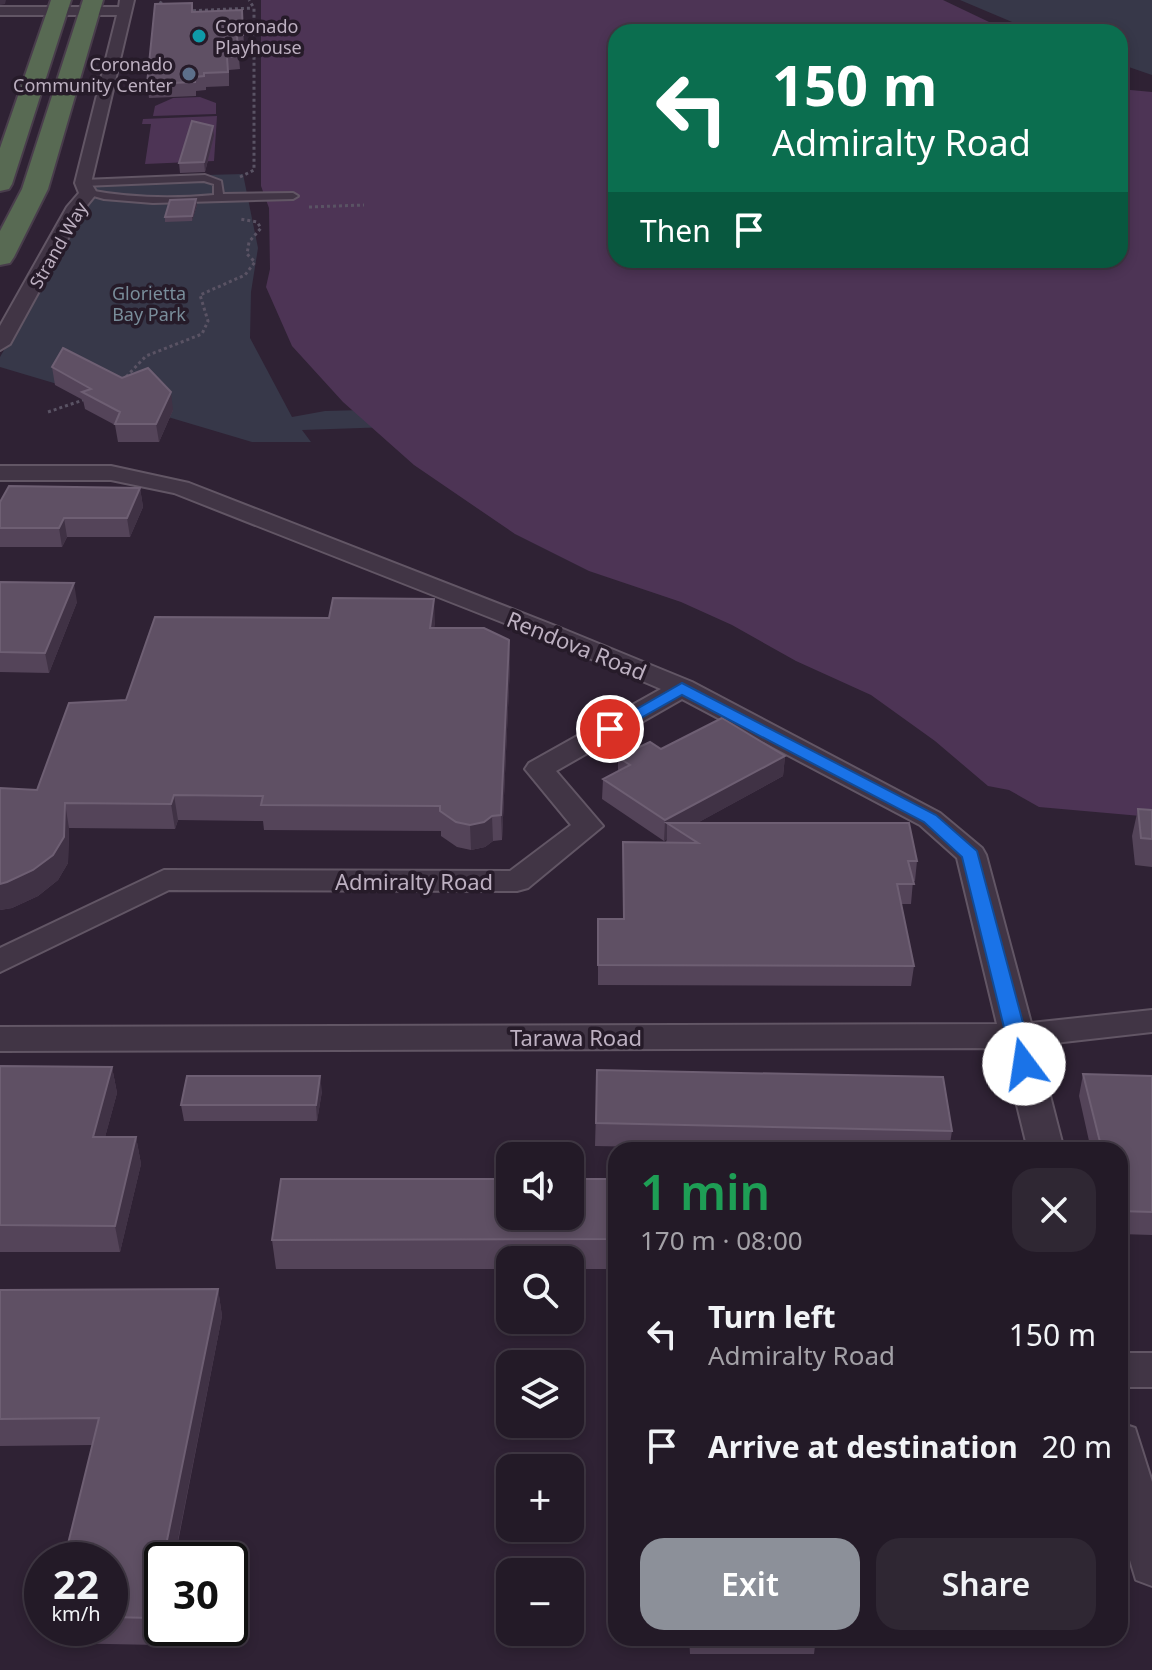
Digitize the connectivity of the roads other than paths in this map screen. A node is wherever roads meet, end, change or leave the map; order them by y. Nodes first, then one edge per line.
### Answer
1 (91, 6) edge
2 (126, 6) edge
3 (58, 9) edge
4 (0, 11) edge
5 (0, 19) edge
6 (6, 146) edge
7 (0, 184) edge
8 (82, 194) junction
9 (293, 196) dead end
10 (222, 197) junction
11 (0, 257) edge
12 (0, 344) edge
13 (0, 473) edge
14 (62, 473) junction
15 (0, 490) edge
16 (682, 688) junction
17 (0, 961) edge
18 (1152, 1021) edge
19 (1017, 1036) junction
20 (0, 1039) edge
21 (1044, 1142) edge
22 (1128, 1370) edge
23 (1152, 1370) edge
24 (1128, 1472) edge
25 (1152, 1566) edge

1 - 2 street
1 - 3 street
1 - 11 highway
2 - 8 street, Strand Way
3 - 4 street
3 - 5 street
3 - 6 highway
6 - 7 highway
8 - 10 lane
8 - 10 lane
8 - 12 street, Strand Way
9 - 10 lane
13 - 14 street, Rendova Road
14 - 15 street
14 - 16 street, Rendova Road
16 - 17 street, Admiralty Road
16 - 19 street, Rendova Road
18 - 19 street, Tarawa Road
19 - 20 street, Tarawa Road
19 - 21 street, Rendova Road
22 - 23 street
24 - 25 street

